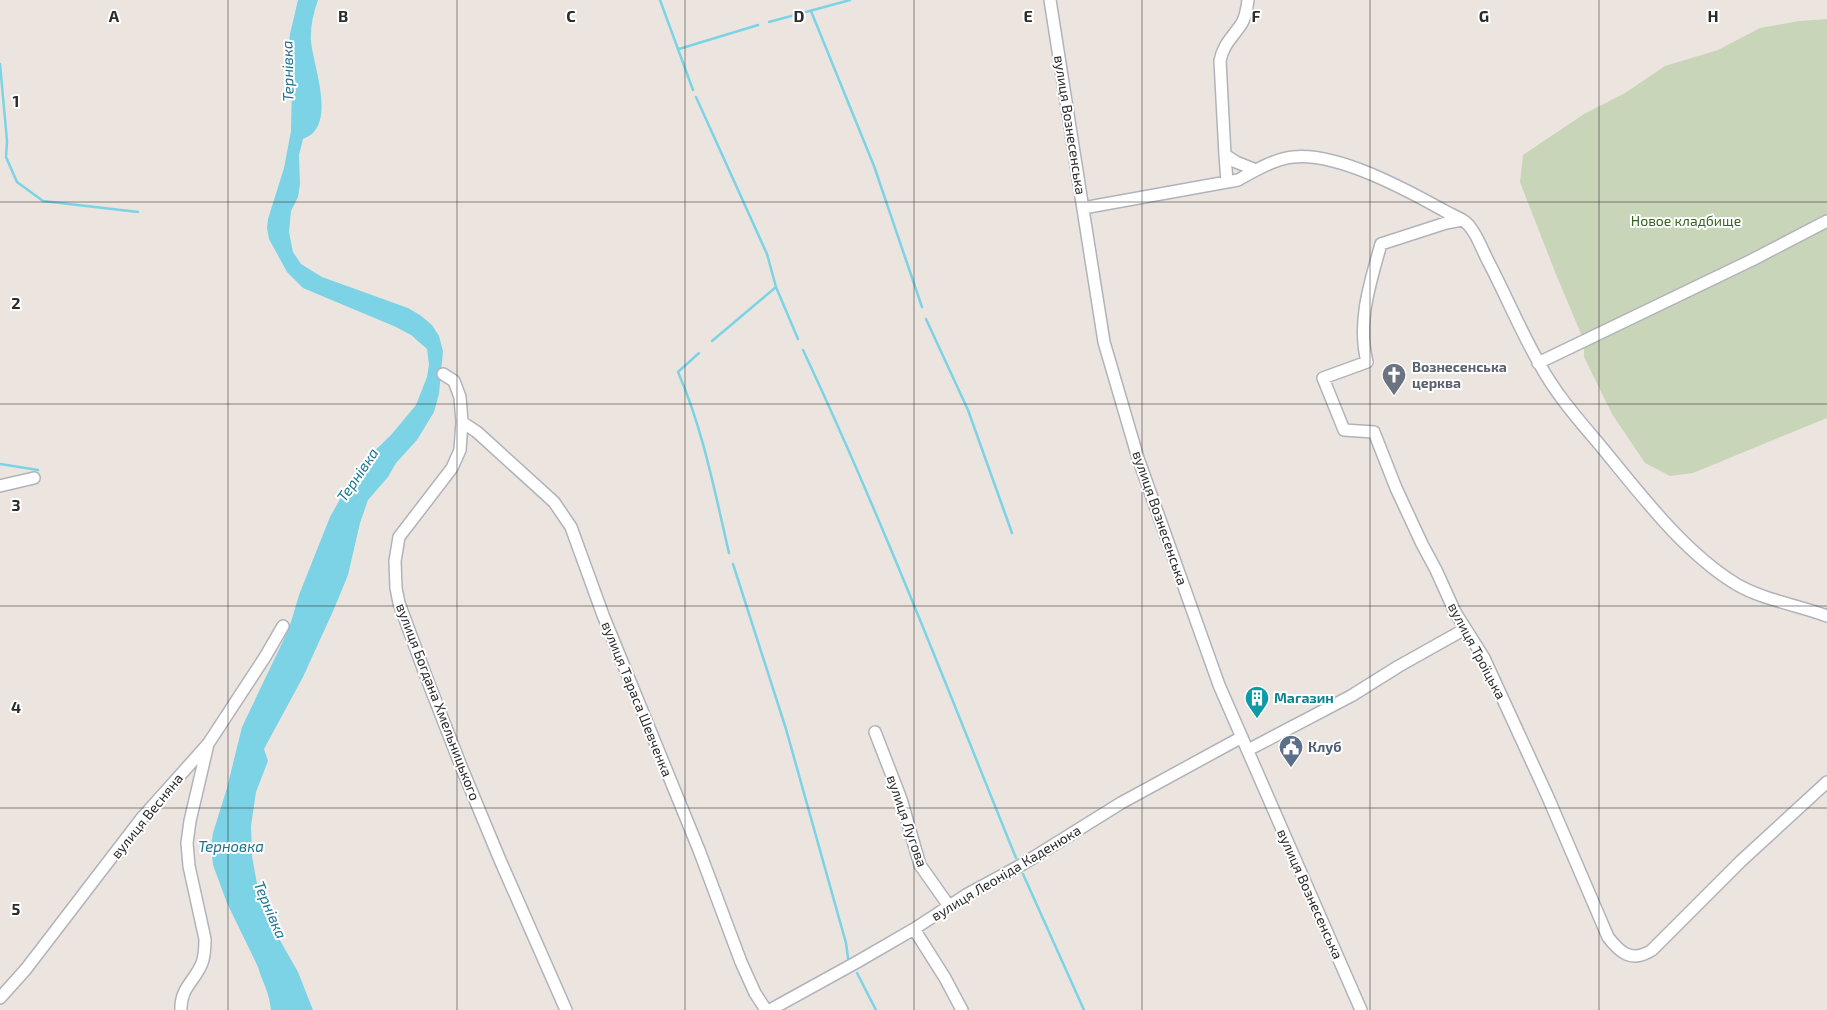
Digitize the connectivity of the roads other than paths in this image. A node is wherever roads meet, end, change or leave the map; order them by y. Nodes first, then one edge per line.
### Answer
1 (1050, 0) edge
2 (1248, 0) edge
3 (1225, 155) junction
4 (1256, 170) junction
5 (1227, 182) junction
6 (1083, 208) junction
7 (1462, 220) junction
8 (1827, 221) edge
9 (1538, 363) junction
10 (444, 374) dead end
11 (462, 422) junction
12 (34, 478) dead end
13 (0, 486) edge
14 (1827, 616) edge
15 (283, 626) dead end
16 (1465, 629) junction
17 (875, 732) dead end
18 (1242, 737) junction
19 (208, 744) junction
20 (1248, 750) junction
21 (1827, 782) edge
22 (948, 906) junction
23 (914, 929) junction
24 (0, 998) edge
25 (181, 1010) edge
26 (566, 1010) edge
27 (766, 1010) edge
28 (770, 1010) edge
29 (962, 1010) edge
30 (1361, 1010) edge

1 - 6 street, вулиця Вознесенська
2 - 3 street
3 - 4 street
3 - 5 street
4 - 5 street
4 - 7 street
5 - 6 street
6 - 18 street, вулиця Вознесенська
7 - 9 street
7 - 16 street, вулиця Троїцька
8 - 9 street
9 - 14 street
10 - 11 street, вулиця Богдана Хмельницького
11 - 26 street, вулиця Богдана Хмельницького
11 - 27 street, вулиця Тараса Шевченка
12 - 13 street
15 - 19 street, вулиця Весняна
16 - 20 street
16 - 21 street, вулиця Троїцька
17 - 22 street, вулиця Лугова
18 - 20 street, вулиця Вознесенська
18 - 22 street, вулиця Леоніда Каденюка
19 - 24 street, вулиця Весняна
19 - 25 street
20 - 30 street, вулиця Вознесенська
22 - 23 street, вулиця Леоніда Каденюка
23 - 28 street, вулиця Леоніда Каденюка
23 - 29 street

